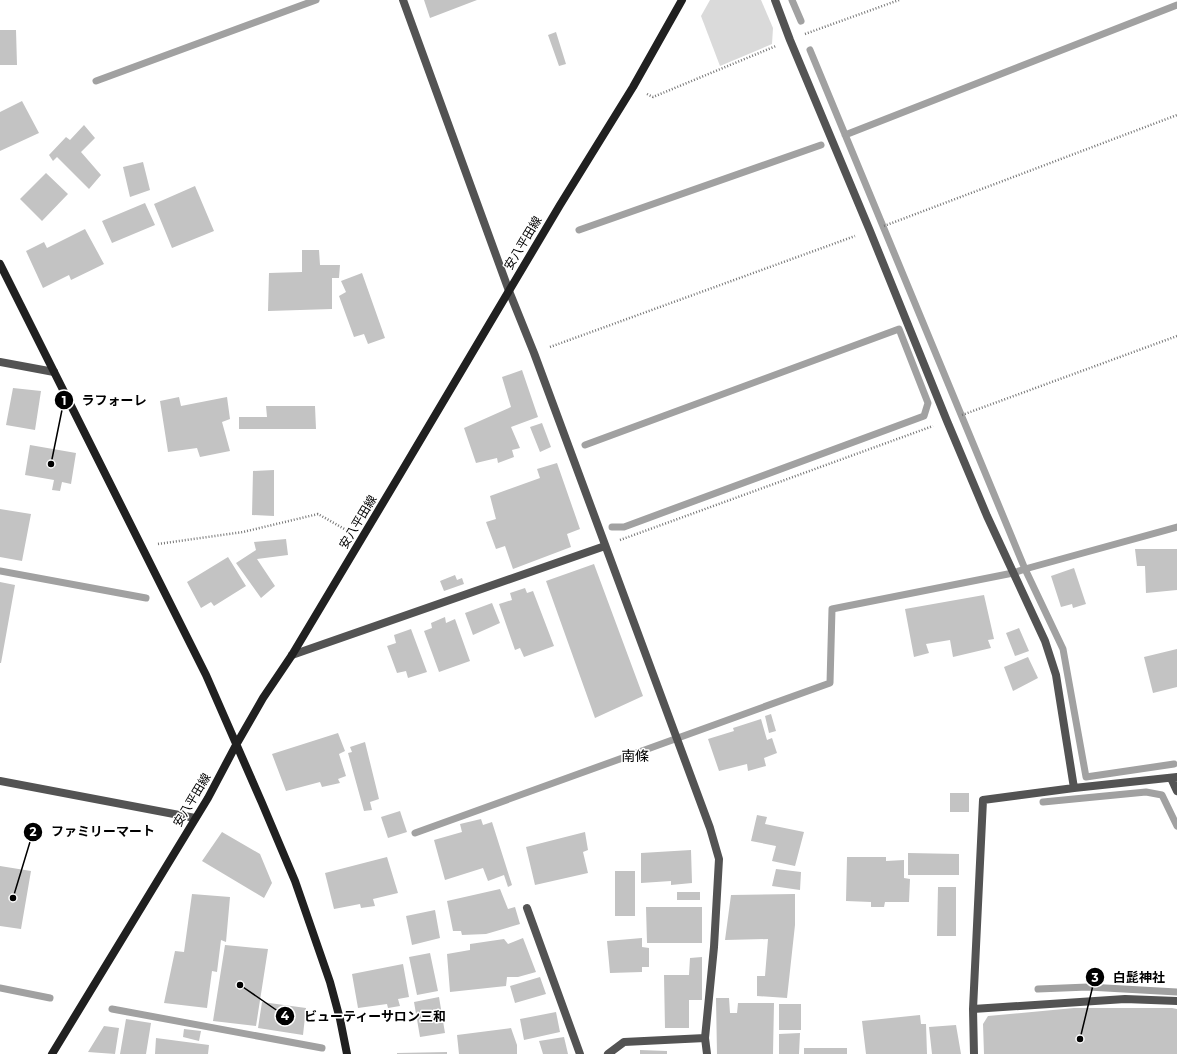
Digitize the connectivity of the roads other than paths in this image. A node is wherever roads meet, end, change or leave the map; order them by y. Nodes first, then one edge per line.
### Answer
1 (403, 0) edge
2 (682, 0) edge
3 (775, 0) edge
4 (0, 264) edge
5 (509, 291) junction
6 (0, 362) edge
7 (54, 372) junction
8 (605, 546) junction
9 (292, 655) junction
10 (236, 745) junction
11 (1174, 777) edge
12 (0, 781) edge
13 (1074, 788) junction
14 (1177, 791) edge
15 (195, 818) junction
16 (527, 908) dead end
17 (1177, 1001) edge
18 (973, 1009) junction
19 (705, 1038) junction
20 (52, 1054) edge
21 (347, 1054) edge
22 (580, 1054) edge
23 (608, 1054) edge
24 (707, 1054) edge
25 (974, 1054) edge

1 - 5 street
2 - 5 main road, 安八平田線
3 - 13 street
4 - 7 main road
5 - 8 street
5 - 9 main road, 安八平田線
6 - 7 street
7 - 10 main road
8 - 9 street
8 - 19 street
9 - 10 main road, 安八平田線
10 - 15 main road, 安八平田線
10 - 21 main road
11 - 13 street
11 - 14 street
12 - 15 street
13 - 18 street
15 - 20 main road, 安八平田線
16 - 22 street
17 - 18 street
18 - 25 street
19 - 23 street
19 - 24 street

